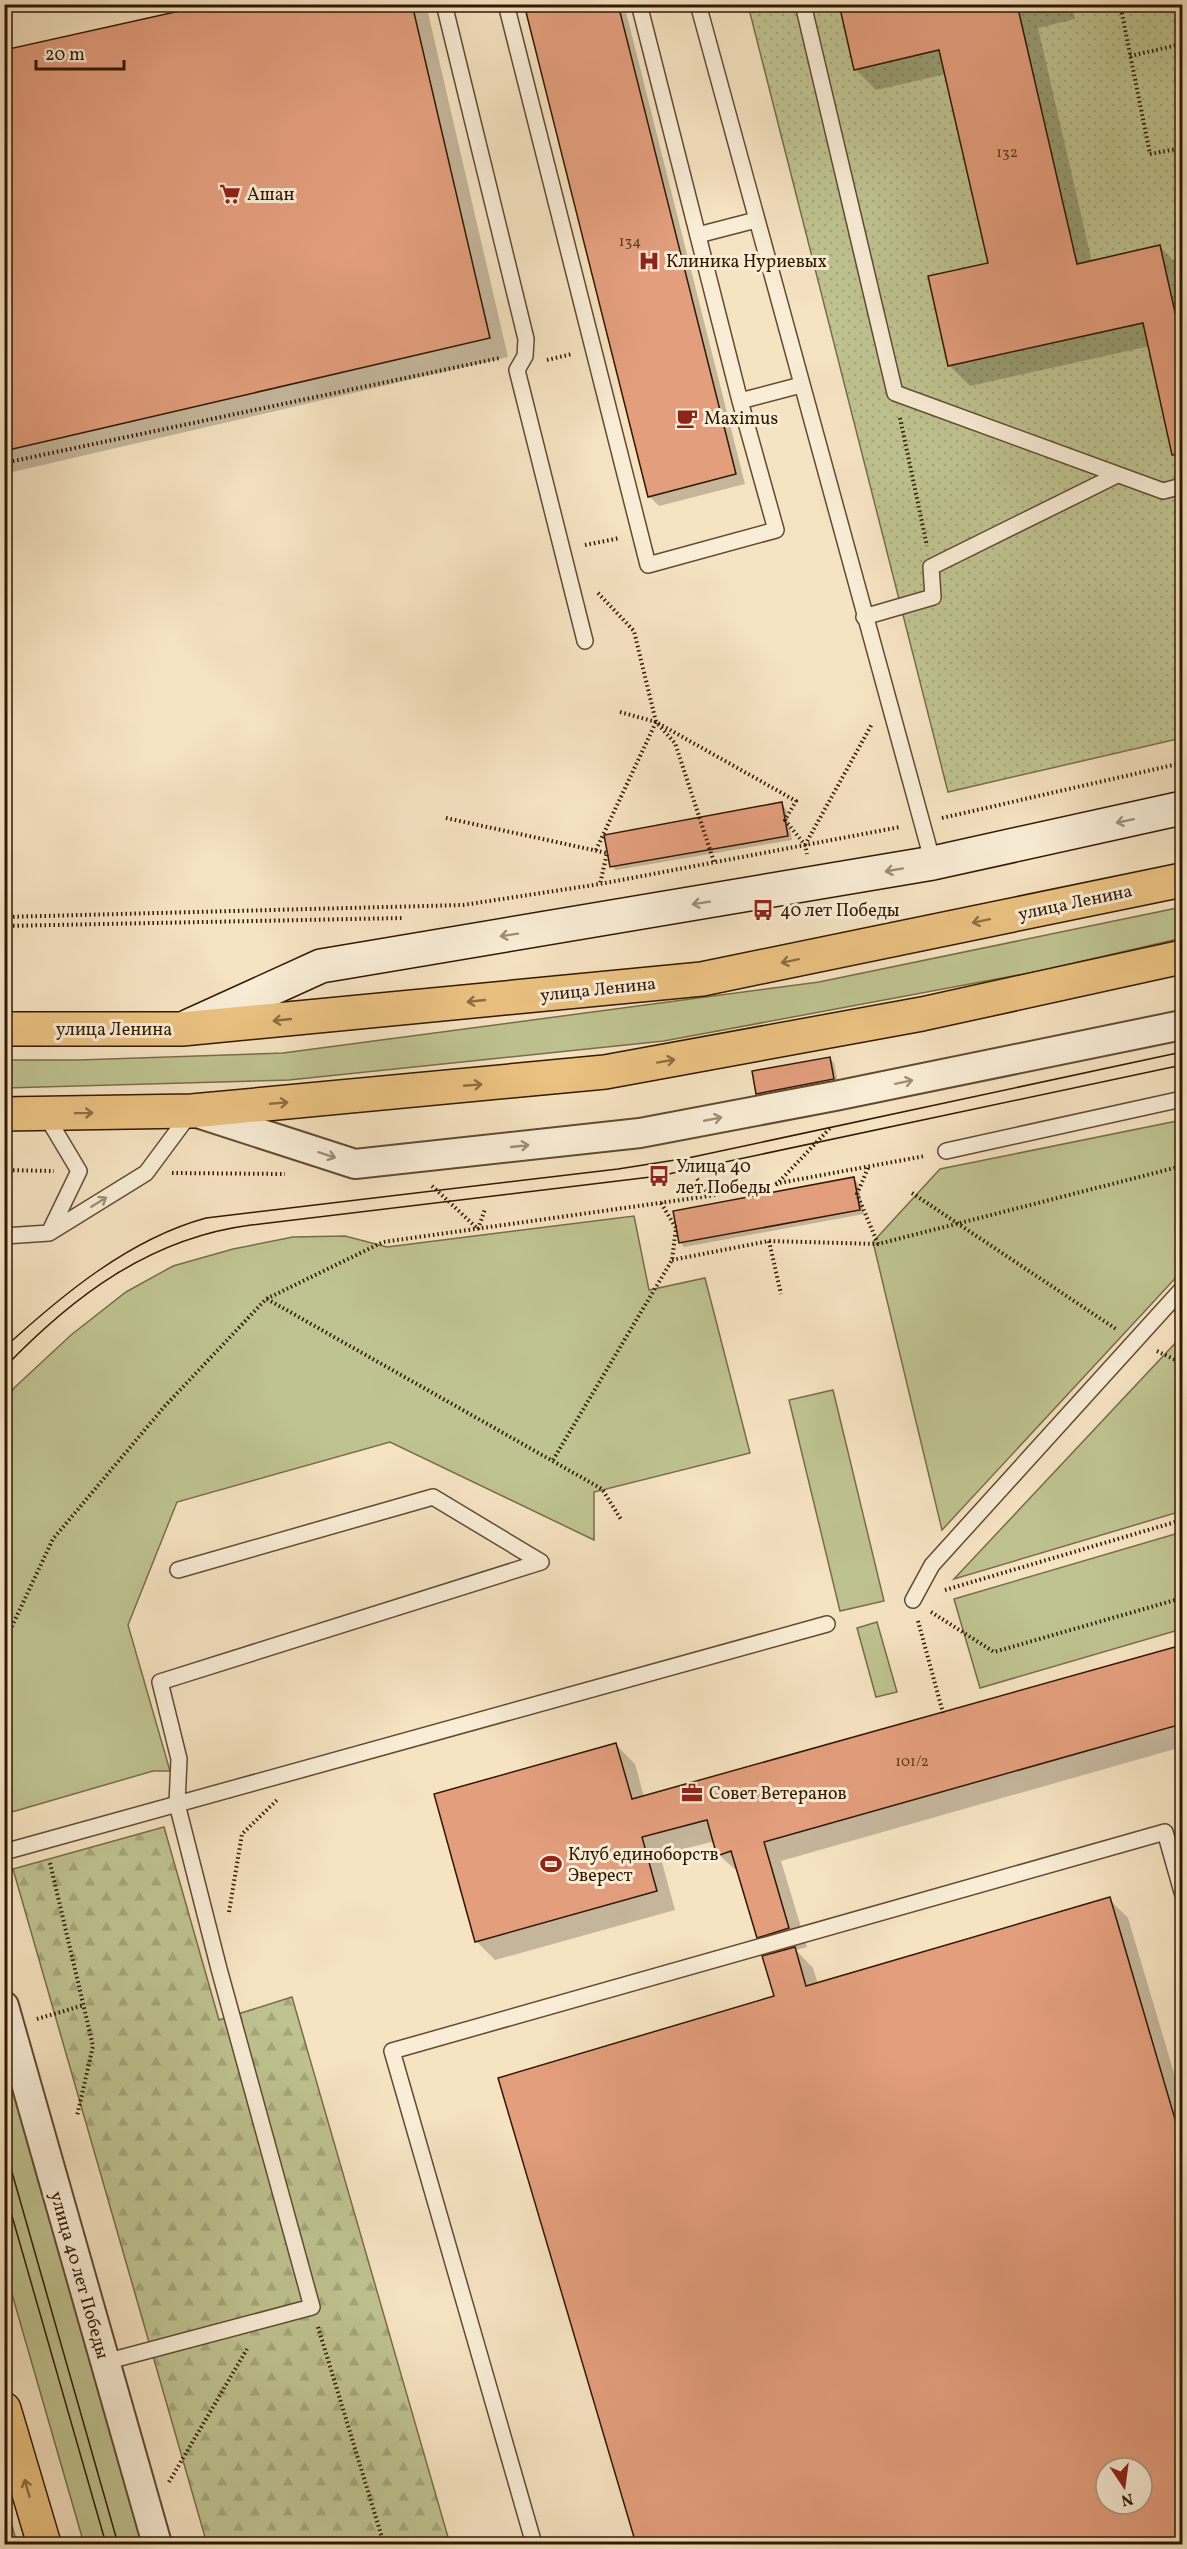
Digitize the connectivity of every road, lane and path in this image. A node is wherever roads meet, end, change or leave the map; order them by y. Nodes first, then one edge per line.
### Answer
1 (444, 4) edge
2 (506, 4) edge
3 (639, 4) edge
4 (698, 4) edge
5 (804, 4) edge
6 (1120, 4) edge
7 (1182, 45) edge
8 (1130, 56) junction
9 (1182, 148) edge
10 (756, 220) junction
11 (698, 235) junction
12 (593, 349) junction
13 (525, 356) junction
14 (801, 385) junction
15 (895, 393) junction
16 (740, 401) junction
17 (4, 463) edge
18 (1117, 475) junction
19 (1182, 486) edge
20 (582, 533) dead end
21 (640, 534) junction
22 (585, 545) junction
23 (588, 555) dead end
24 (931, 567) junction
25 (596, 586) dead end
26 (864, 617) junction
27 (585, 641) dead end
28 (887, 698) junction
29 (620, 712) dead end
30 (656, 722) junction
31 (1182, 763) edge
32 (1182, 808) edge
33 (446, 818) dead end
34 (922, 822) junction
35 (805, 845) junction
36 (596, 850) junction
37 (819, 852) dead end
38 (807, 854) junction
39 (796, 856) dead end
40 (714, 862) junction
41 (933, 863) junction
42 (1182, 880) edge
43 (600, 884) junction
44 (4, 917) edge
45 (414, 918) dead end
46 (4, 926) edge
47 (1182, 957) edge
48 (1182, 1025) edge
49 (4, 1029) edge
50 (182, 1029) junction
51 (836, 1096) junction
52 (1182, 1100) edge
53 (192, 1111) junction
54 (4, 1114) edge
55 (45, 1114) junction
56 (946, 1151) joint
57 (1182, 1166) edge
58 (868, 1167) junction
59 (4, 1170) edge
60 (79, 1171) junction
61 (146, 1173) junction
62 (288, 1174) dead end
63 (697, 1179) dead end
64 (428, 1182) dead end
65 (776, 1185) junction
66 (912, 1193) dead end
67 (709, 1196) junction
68 (661, 1203) junction
69 (485, 1209) dead end
70 (960, 1223) junction
71 (478, 1228) junction
72 (49, 1233) junction
73 (4, 1236) edge
74 (770, 1241) junction
75 (878, 1244) junction
76 (672, 1260) junction
77 (1182, 1289) edge
78 (781, 1294) dead end
79 (266, 1299) junction
80 (1133, 1341) junction
81 (1182, 1363) edge
82 (553, 1460) junction
83 (1182, 1520) edge
84 (622, 1521) dead end
85 (178, 1570) dead end
86 (1182, 1598) edge
87 (913, 1600) junction
88 (827, 1624) dead end
89 (4, 1643) edge
90 (943, 1713) dead end
91 (279, 1798) dead end
92 (177, 1804) junction
93 (45, 1841) junction
94 (4, 1852) edge
95 (1182, 1892) edge
96 (219, 1969) junction
97 (84, 2005) junction
98 (7, 2017) edge
99 (76, 2116) dead end
100 (312, 2307) junction
101 (264, 2319) junction
102 (105, 2362) junction
103 (4, 2409) edge
104 (149, 2517) junction
105 (44, 2544) edge
106 (157, 2544) edge
107 (384, 2544) edge
108 (534, 2544) edge

1 - 13 lane
2 - 12 lane
3 - 11 lane
4 - 10 lane
5 - 15 lane
6 - 8 path
7 - 8 path
8 - 9 path
10 - 11 lane
10 - 14 lane
11 - 16 lane
12 - 13 path
12 - 21 lane
13 - 17 path
13 - 27 lane
14 - 16 lane
14 - 26 lane
15 - 18 lane
15 - 24 path
16 - 21 lane
18 - 19 lane
18 - 24 lane
20 - 22 path
21 - 22 path
22 - 23 path
24 - 26 lane
25 - 30 path
26 - 28 lane
28 - 34 lane
28 - 35 path
29 - 30 path
30 - 35 path
30 - 36 path
30 - 40 path
31 - 34 path
32 -> 41 street
33 - 36 path
34 - 35 path
34 - 41 lane
35 - 38 path
35 - 40 path
36 - 43 path
37 - 38 path
38 - 39 path
40 - 43 path
41 -> 50 street
42 -> 50 main road, улица Ленина
43 - 44 path
45 - 46 path
53 -> 47 main road
51 -> 48 street
49 - 50 main road, улица Ленина
53 -> 51 street
51 - 65 path
52 - 56 lane
55 -> 53 main road
53 - 61 lane
54 - 55 main road
55 - 60 lane
56 - 58 path
57 - 70 path
58 - 65 path
58 - 75 path
59 - 60 path
60 - 72 lane
61 - 62 path
72 -> 61 lane
63 - 67 path
64 - 71 path
65 - 67 path
66 - 70 path
67 - 68 path
68 - 71 path
68 - 76 path
69 - 71 path
70 - 75 path
70 - 80 path
71 - 79 path
72 - 73 lane
74 - 75 path
74 - 76 path
74 - 78 path
76 - 82 path
77 - 80 lane
79 - 82 path
79 - 89 path
80 - 81 path
80 - 87 lane
82 - 84 path
83 - 87 path
85 - 92 lane
86 - 87 path
87 - 90 path
88 - 92 lane
91 - 96 path
92 - 93 lane
92 - 96 lane
93 - 94 lane
93 - 97 path
95 - 108 lane
96 - 100 lane
97 - 98 path
97 - 99 path
98 - 102 street, улица 40 лет Победы
100 - 101 lane
100 - 107 path
101 - 102 lane
101 - 104 path
102 - 104 street, улица 40 лет Победы
105 -> 103 main road
104 - 106 street, улица 40 лет Победы

